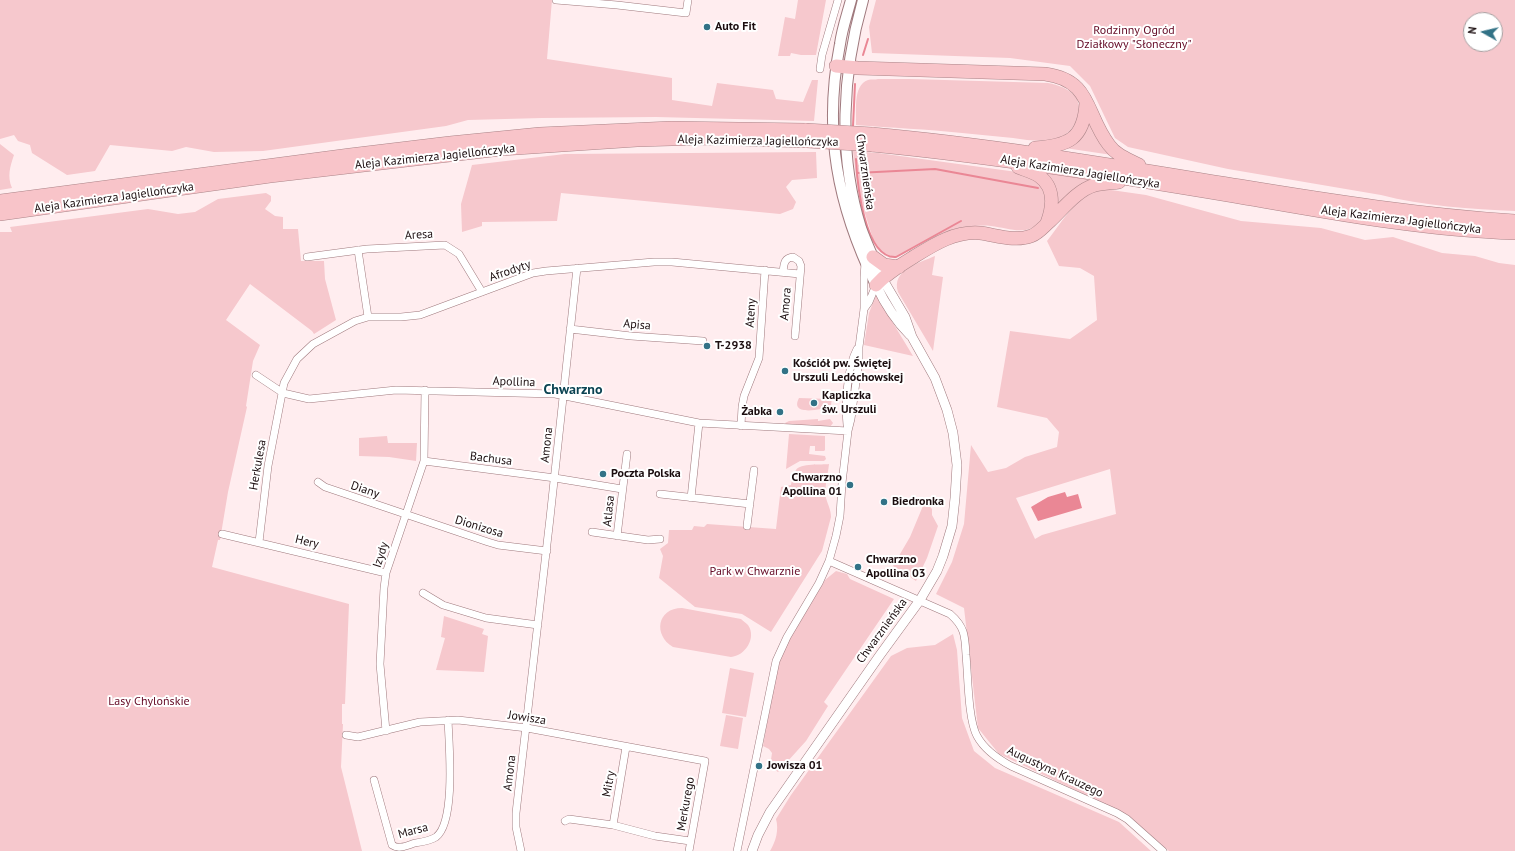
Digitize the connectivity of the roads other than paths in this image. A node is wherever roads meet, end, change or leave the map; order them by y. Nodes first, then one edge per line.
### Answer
1 (556, 0) edge
2 (688, 0) edge
3 (838, 0) edge
4 (851, 0) edge
5 (863, 0) edge
6 (843, 67) junction
7 (820, 69) dead end
8 (1086, 104) junction
9 (872, 140) junction
10 (1013, 150) junction
11 (1004, 160) junction
12 (1155, 172) junction
13 (1141, 181) junction
14 (163, 185) junction
15 (0, 201) edge
16 (0, 214) edge
17 (1515, 221) edge
18 (1047, 223) junction
19 (1515, 233) edge
20 (358, 250) junction
21 (307, 257) dead end
22 (869, 260) junction
23 (899, 266) junction
24 (577, 268) junction
25 (765, 270) junction
26 (783, 272) junction
27 (800, 274) junction
28 (879, 282) junction
29 (482, 292) junction
30 (864, 309) junction
31 (368, 317) junction
32 (570, 329) junction
33 (795, 336) dead end
34 (703, 341) dead end
35 (256, 375) dead end
36 (425, 390) junction
37 (283, 393) junction
38 (563, 396) junction
39 (699, 424) junction
40 (741, 426) junction
41 (848, 431) junction
42 (627, 454) dead end
43 (424, 462) junction
44 (754, 470) dead end
45 (555, 478) junction
46 (318, 482) dead end
47 (622, 489) junction
48 (660, 494) dead end
49 (691, 498) junction
50 (750, 504) junction
51 (406, 515) junction
52 (747, 526) dead end
53 (592, 532) dead end
54 (222, 534) dead end
55 (617, 536) junction
56 (660, 538) dead end
57 (259, 542) junction
58 (547, 550) junction
59 (829, 561) junction
60 (386, 573) junction
61 (423, 593) dead end
62 (920, 600) junction
63 (538, 625) junction
64 (448, 720) junction
65 (527, 728) junction
66 (386, 731) junction
67 (346, 735) dead end
68 (626, 747) junction
69 (705, 761) joint
70 (374, 780) dead end
71 (565, 821) dead end
72 (613, 825) junction
73 (690, 841) junction
74 (521, 851) edge
75 (689, 851) edge
76 (737, 851) edge
77 (752, 851) edge
78 (1163, 851) edge

1 - 2 street
3 - 7 street
4 - 6 main road, Chwarznieńska
5 - 6 main road, Chwarznieńska
6 - 8 highway
6 - 22 main road, Chwarznieńska
8 - 10 highway
8 - 12 highway
9 - 10 highway, Aleja Kazimierza Jagiellończyka
9 - 11 highway, Aleja Kazimierza Jagiellończyka
9 - 14 highway, Aleja Kazimierza Jagiellończyka, bridge
10 - 12 highway, Aleja Kazimierza Jagiellończyka
11 - 13 highway, Aleja Kazimierza Jagiellończyka
11 - 18 highway
12 - 17 highway, Aleja Kazimierza Jagiellończyka
13 - 18 highway
13 - 19 highway, Aleja Kazimierza Jagiellończyka
14 - 15 highway, Aleja Kazimierza Jagiellończyka
14 - 16 highway, Aleja Kazimierza Jagiellończyka
18 - 23 highway
20 - 21 street, Aresa
20 - 29 street, Aresa
20 - 31 street
22 - 23 highway
22 - 28 main road, Chwarznieńska
22 - 30 street, Chwarznieńska
23 - 28 highway
24 - 25 street, Afrodyty
24 - 29 street, Afrodyty
24 - 32 street, Amona
25 - 26 street, Afrodyty
25 - 40 street, Ateny
26 - 27 street, Afrodyty
26 - 27 street
27 - 33 street, Amora
28 - 30 street, Chwarznieńska
28 - 62 street, Chwarznieńska
29 - 31 street, Afrodyty
30 - 41 street, Chwarznieńska
31 - 37 street, Afrodyty
32 - 34 street, Apisa
32 - 38 street, Amona
35 - 37 street, Apollina
36 - 37 street, Apollina
36 - 38 street, Apollina
36 - 43 street, Izydy
37 - 57 street, Herkulesa
38 - 39 street, Apollina
38 - 45 street, Amona
39 - 40 street, Apollina
39 - 49 street
40 - 41 street, Apollina
41 - 59 street, Chwarznieńska
42 - 47 street, Atlasa
43 - 45 street, Bachusa
43 - 51 street, Izydy
44 - 50 street
45 - 47 street, Atlasa
45 - 58 street, Amona
46 - 51 street, Diany
47 - 55 street, Atlasa
48 - 49 street
49 - 50 street
50 - 52 street
51 - 58 street, Dionizosa
51 - 60 street, Izydy
53 - 55 street, Atlasa
54 - 57 street, Hery
55 - 56 street, Atlasa
57 - 60 street, Hery
58 - 63 street, Amona
59 - 62 street, Augustyna Krauzego
59 - 76 street, Chwarznieńska
60 - 66 street, Izydy
61 - 63 street
62 - 77 street, Chwarznieńska
62 - 78 street, Augustyna Krauzego
63 - 65 street, Amona
64 - 65 street, Jowisza
64 - 66 street, Jowisza
64 - 70 street, Marsa
65 - 68 street, Jowisza
65 - 74 street, Amona
66 - 67 street, Jowisza
68 - 69 street, Jowisza
68 - 72 street, Mitry
69 - 73 street, Merkurego
71 - 72 street
72 - 73 street
73 - 75 street, Merkurego

